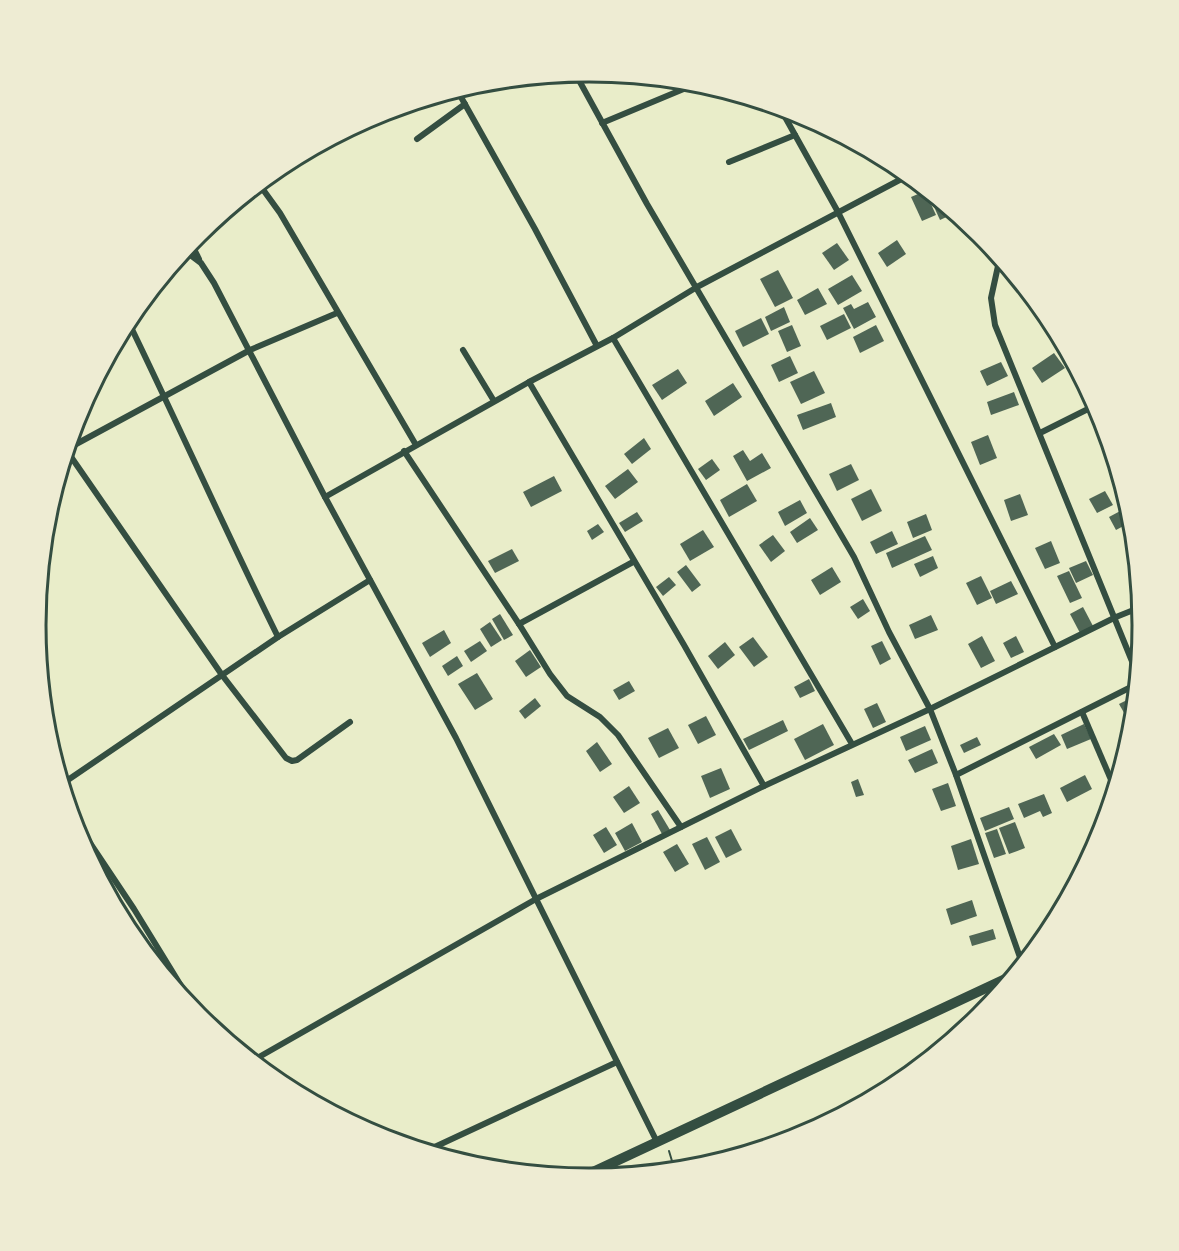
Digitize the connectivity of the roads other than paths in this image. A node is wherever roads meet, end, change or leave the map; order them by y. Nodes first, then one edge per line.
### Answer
1 (580, 83) edge
2 (680, 90) edge
3 (462, 98) edge
4 (465, 104) junction
5 (787, 120) edge
6 (602, 123) junction
7 (795, 135) junction
8 (417, 139) dead end
9 (729, 162) dead end
10 (899, 180) edge
11 (264, 191) edge
12 (838, 212) junction
13 (196, 252) edge
14 (192, 256) edge
15 (201, 263) junction
16 (998, 267) edge
17 (697, 287) junction
18 (337, 313) junction
19 (133, 332) edge
20 (613, 338) junction
21 (597, 346) junction
22 (250, 350) junction
23 (463, 350) dead end
24 (529, 382) junction
25 (164, 395) junction
26 (494, 401) junction
27 (1087, 409) edge
28 (1040, 433) junction
29 (78, 444) edge
30 (416, 445) junction
31 (404, 451) junction
32 (73, 458) edge
33 (325, 497) junction
34 (633, 561) junction
35 (370, 580) junction
36 (1132, 611) edge
37 (1116, 617) junction
38 (519, 624) junction
39 (278, 637) junction
40 (1055, 647) junction
41 (1131, 657) edge
42 (222, 675) junction
43 (1129, 688) edge
44 (930, 709) junction
45 (1082, 712) junction
46 (350, 722) dead end
47 (852, 744) junction
48 (956, 775) junction
49 (1111, 777) edge
50 (69, 779) edge
51 (764, 786) junction
52 (681, 827) junction
53 (96, 852) edge
54 (536, 899) junction
55 (1020, 956) edge
56 (176, 978) edge
57 (1000, 982) edge
58 (260, 1057) edge
59 (617, 1062) junction
60 (661, 1141) junction
61 (437, 1146) edge
62 (603, 1168) edge

1 - 6 street
2 - 6 street
3 - 4 street
4 - 8 street
4 - 21 street
5 - 7 street
6 - 17 street
7 - 9 street
7 - 12 street
10 - 12 street
11 - 18 street
12 - 17 street
12 - 40 street
13 - 15 street
14 - 15 street
15 - 22 street
16 - 28 street
17 - 20 street
17 - 44 street
18 - 22 street
18 - 30 street
19 - 25 street
20 - 21 street
20 - 47 street
21 - 24 street
22 - 25 street
22 - 33 street
23 - 26 street
24 - 26 street
24 - 34 street
25 - 29 street
25 - 39 street
26 - 30 street
27 - 28 street
28 - 37 street
30 - 31 street
31 - 33 street
31 - 38 street
32 - 42 street
33 - 35 street
34 - 38 street
34 - 51 street
35 - 39 street
35 - 54 street
36 - 37 street
37 - 40 street
37 - 41 street
38 - 52 street
39 - 42 street
40 - 44 street
42 - 46 street
42 - 50 street
43 - 45 street
44 - 47 street
44 - 48 street
45 - 48 street
45 - 49 street
47 - 51 street
48 - 55 street
51 - 52 street
52 - 54 street
53 - 56 street
54 - 58 street
54 - 59 street
57 - 60 main road
59 - 60 street
59 - 61 street
60 - 62 main road

